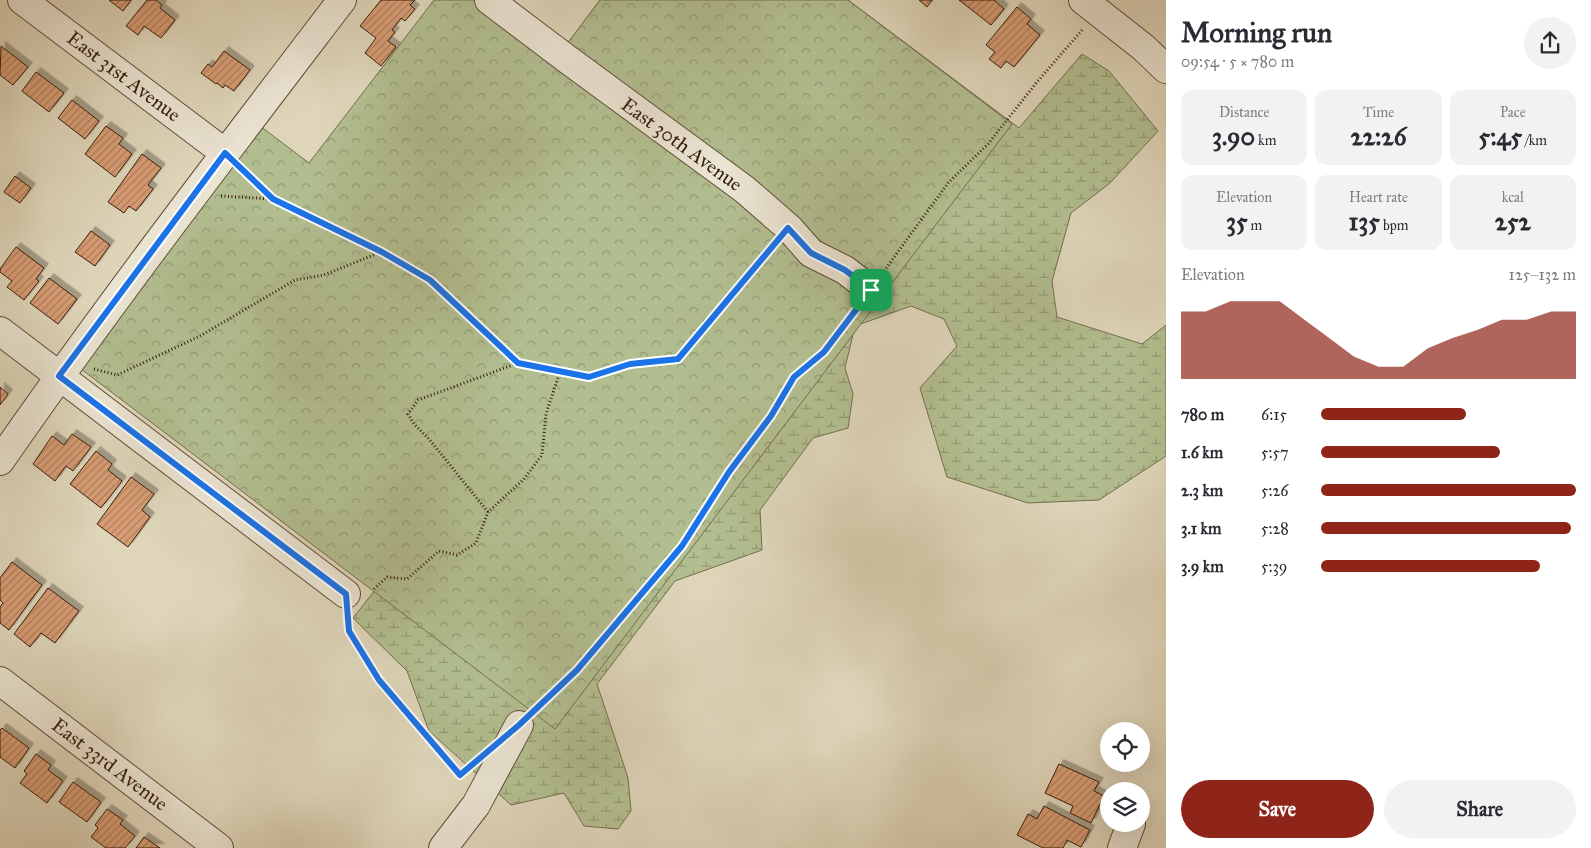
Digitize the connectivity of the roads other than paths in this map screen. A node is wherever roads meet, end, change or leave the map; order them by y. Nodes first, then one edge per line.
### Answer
1 (22, 0) edge
2 (342, 0) edge
3 (490, 0) edge
4 (1096, 4) edge
5 (1166, 69) edge
6 (225, 153) junction
7 (871, 290) road end
8 (0, 331) edge
9 (59, 376) junction
10 (0, 461) edge
11 (346, 594) road end
12 (0, 681) edge
13 (519, 725) road end
14 (1128, 832) edge
15 (220, 848) edge
16 (443, 848) edge
17 (1122, 848) edge

1 - 6 street, East 31st Avenue
2 - 6 street
3 - 7 street, East 30th Avenue
4 - 5 street
6 - 9 street
8 - 9 street
9 - 10 street
9 - 11 street
12 - 15 street, East 33rd Avenue
13 - 16 street
14 - 17 street

